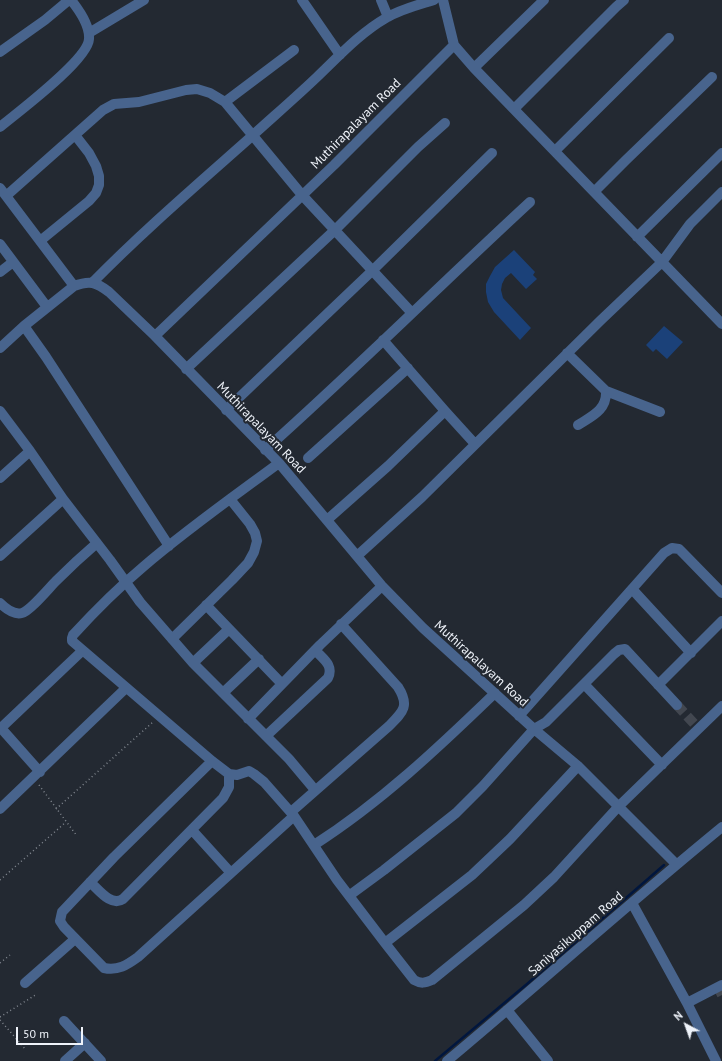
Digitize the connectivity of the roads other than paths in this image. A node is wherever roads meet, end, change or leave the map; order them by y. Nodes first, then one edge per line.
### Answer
1 (70, 0) edge
2 (144, 0) edge
3 (302, 0) edge
4 (381, 0) edge
5 (434, 0) edge
6 (443, 0) edge
7 (544, 0) edge
8 (624, 0) edge
9 (388, 17) junction
10 (89, 34) junction
11 (669, 38) dead end
12 (454, 45) junction
13 (294, 50) dead end
14 (0, 52) edge
15 (340, 55) junction
16 (474, 68) junction
17 (712, 77) dead end
18 (225, 102) junction
19 (514, 109) junction
20 (445, 123) dead end
21 (0, 127) edge
22 (75, 135) junction
23 (254, 135) junction
24 (555, 150) junction
25 (492, 153) dead end
26 (722, 153) edge
27 (3, 192) edge
28 (594, 192) junction
29 (722, 192) edge
30 (302, 194) junction
31 (530, 202) dead end
32 (336, 229) junction
33 (637, 237) junction
34 (40, 241) junction
35 (0, 244) edge
36 (13, 262) junction
37 (662, 262) junction
38 (373, 270) junction
39 (0, 272) edge
40 (92, 282) junction
41 (74, 286) junction
42 (47, 307) junction
43 (412, 313) junction
44 (722, 324) edge
45 (24, 326) junction
46 (154, 336) junction
47 (383, 340) junction
48 (0, 348) edge
49 (567, 353) junction
50 (408, 368) junction
51 (186, 369) junction
52 (606, 391) junction
53 (226, 410) junction
54 (0, 411) edge
55 (445, 411) junction
56 (660, 412) dead end
57 (578, 426) dead end
58 (475, 444) junction
59 (265, 450) junction
60 (30, 451) junction
61 (308, 458) dead end
62 (279, 463) junction
63 (0, 478) edge
64 (64, 499) junction
65 (230, 499) junction
66 (327, 520) junction
67 (97, 543) junction
68 (169, 546) junction
69 (0, 556) edge
70 (357, 556) junction
71 (126, 583) junction
72 (382, 586) junction
73 (632, 589) junction
74 (722, 593) edge
75 (0, 603) edge
76 (206, 605) junction
77 (722, 621) edge
78 (341, 624) junction
79 (229, 629) junction
80 (172, 639) junction
81 (315, 650) junction
82 (82, 651) junction
83 (690, 653) junction
84 (259, 659) junction
85 (193, 663) junction
86 (282, 684) junction
87 (584, 684) junction
88 (658, 685) junction
89 (126, 688) junction
90 (223, 694) junction
91 (495, 694) junction
92 (677, 705) tunnel mouth
93 (722, 706) edge
94 (519, 716) junction
95 (248, 719) junction
96 (1, 729) edge
97 (534, 730) junction
98 (266, 736) junction
99 (212, 762) junction
100 (662, 765) junction
101 (578, 766) junction
102 (40, 772) junction
103 (230, 774) junction
104 (315, 790) junction
105 (618, 807) junction
106 (0, 810) edge
107 (293, 814) junction
108 (722, 827) edge
109 (192, 830) junction
110 (314, 845) junction
111 (676, 864) junction
112 (231, 873) junction
113 (90, 882) junction
114 (350, 896) junction
115 (632, 903) junction
116 (75, 939) junction
117 (385, 943) junction
118 (25, 983) dead end
119 (722, 985) edge
120 (687, 1003) junction
121 (508, 1010) junction
122 (64, 1021) dead end
123 (85, 1043) junction
124 (65, 1061) edge
125 (101, 1061) edge
126 (447, 1061) edge
127 (548, 1061) edge
128 (716, 1061) edge

1 - 10 street
1 - 14 street
2 - 10 street
3 - 15 street
4 - 9 street
5 - 9 street
6 - 12 street
7 - 16 street
8 - 19 street
9 - 15 street
10 - 21 street
11 - 24 street
12 - 16 street
12 - 30 street, Muthirapalayam Road
13 - 18 street
15 - 23 street
16 - 19 street
17 - 28 street
18 - 22 street
18 - 23 street
19 - 24 street
20 - 32 street
22 - 27 street
22 - 34 street
23 - 30 street
23 - 40 street
24 - 28 street
25 - 38 street
26 - 33 street
27 - 34 street
28 - 33 street
29 - 37 street
30 - 32 street
30 - 46 street, Muthirapalayam Road
31 - 43 street
32 - 38 street
32 - 51 street
33 - 37 street
34 - 41 street
35 - 36 street
36 - 39 street
36 - 42 street
37 - 44 street
37 - 49 street
38 - 43 street
38 - 53 street
40 - 41 street
40 - 46 street
41 - 42 street
42 - 45 street
43 - 47 street
45 - 48 street
45 - 68 street
46 - 51 street, Muthirapalayam Road
47 - 50 street
47 - 59 street
49 - 52 street
49 - 58 street
50 - 55 street
50 - 61 street
51 - 53 street, Muthirapalayam Road
52 - 56 street
52 - 57 street
53 - 59 street, Muthirapalayam Road
54 - 60 street
55 - 58 street
55 - 66 street
58 - 70 street
59 - 62 street, Muthirapalayam Road
60 - 63 street
60 - 64 street
62 - 65 street
62 - 66 street, Muthirapalayam Road
64 - 67 street
64 - 69 street
65 - 68 street
65 - 76 street
66 - 70 street, Muthirapalayam Road
67 - 71 street
67 - 75 street
68 - 71 street
70 - 72 street, Muthirapalayam Road
71 - 80 street
71 - 82 street
72 - 78 street
72 - 91 street, Muthirapalayam Road
73 - 74 street
73 - 83 street
73 - 94 street
76 - 79 street
76 - 80 street
77 - 83 street
78 - 81 street
78 - 104 street
79 - 84 street
79 - 85 street
80 - 85 street
81 - 86 street
81 - 98 street
82 - 89 street
82 - 96 street
83 - 88 street
84 - 86 street
84 - 90 street
85 - 90 street
86 - 95 street
87 - 88 street
87 - 97 street
87 - 100 street
88 - 92 street
89 - 99 street
89 - 102 street
90 - 95 street
91 - 94 street, Muthirapalayam Road
91 - 110 street
93 - 100 street
94 - 97 street, Muthirapalayam Road
95 - 98 street
96 - 102 street
97 - 101 street, Muthirapalayam Road
97 - 114 street
98 - 104 street
99 - 103 street
99 - 113 street
100 - 105 street
101 - 105 street, Muthirapalayam Road
101 - 117 street
102 - 106 street
103 - 107 street
103 - 109 street
104 - 107 street
105 - 111 street, Muthirapalayam Road
105 - 117 street
107 - 110 street
107 - 112 street
108 - 111 street, Saniyasikuppam Road
109 - 112 street
109 - 113 street
110 - 114 street
111 - 115 street, Saniyasikuppam Road
112 - 116 street
113 - 116 street
114 - 117 street
115 - 120 street
115 - 121 street, Saniyasikuppam Road
116 - 118 street
119 - 120 street
120 - 128 street
121 - 126 street, Saniyasikuppam Road
121 - 127 street
122 - 123 street
123 - 124 street
123 - 125 street

